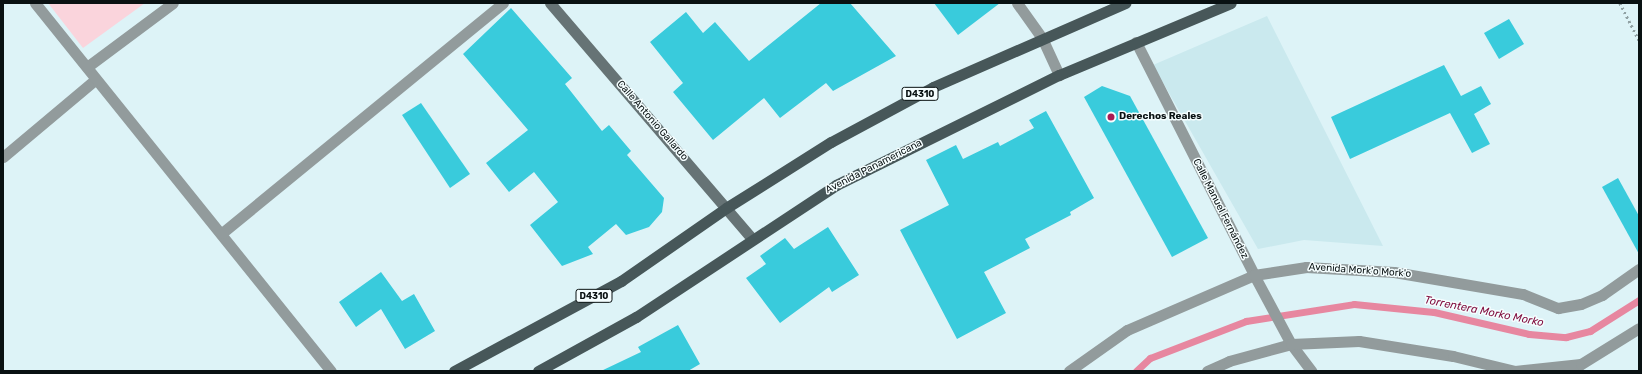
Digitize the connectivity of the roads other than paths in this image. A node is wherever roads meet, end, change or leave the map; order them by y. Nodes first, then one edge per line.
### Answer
1 (35, 3) edge
2 (173, 3) edge
3 (503, 3) edge
4 (550, 3) edge
5 (1017, 3) edge
6 (1126, 3) edge
7 (1231, 3) edge
8 (1042, 38) junction
9 (1136, 42) junction
10 (87, 66) junction
11 (1059, 75) junction
12 (96, 79) junction
13 (3, 157) edge
14 (726, 208) junction
15 (222, 233) junction
16 (752, 239) junction
17 (1639, 269) edge
18 (1254, 275) junction
19 (1639, 328) edge
20 (1291, 344) junction
21 (331, 371) edge
22 (454, 371) edge
23 (538, 371) edge
24 (1069, 371) edge
25 (1207, 371) edge
26 (1311, 371) edge

1 - 10 street
2 - 10 street
3 - 15 street
4 - 14 main road, Calle Antonio Gallardo
5 - 8 street
6 - 8 main road, D4310
7 - 9 main road, Avenida Panamericana
8 - 11 street
8 - 14 main road, D4310
9 - 11 main road, Avenida Panamericana
9 - 18 street, Calle Manuel Fernández
10 - 12 street
11 - 16 main road, Avenida Panamericana
12 - 13 street
12 - 15 street
14 - 16 main road, Calle Antonio Gallardo
14 - 22 main road, D4310
15 - 21 street
16 - 23 main road, Avenida Panamericana
17 - 18 street, Avenida Mork'o Mork'o
18 - 20 street, Calle Manuel Fernández
18 - 24 street, Avenida Mork'o Mork'o
19 - 20 street
20 - 25 street
20 - 26 street, Calle Manuel Fernández

